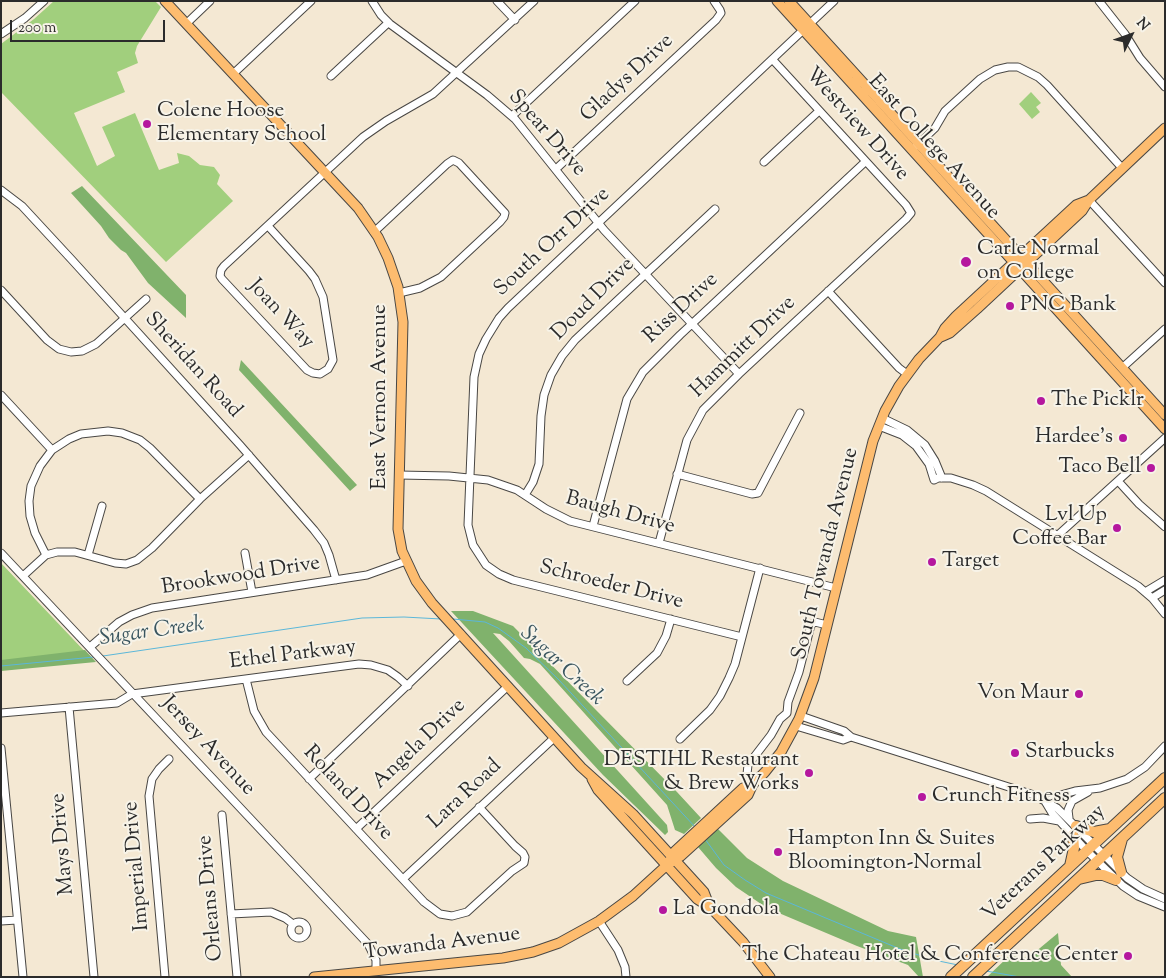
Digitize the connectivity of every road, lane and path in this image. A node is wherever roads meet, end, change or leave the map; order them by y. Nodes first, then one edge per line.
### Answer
1 (44, 1) edge
2 (165, 1) edge
3 (210, 1) edge
4 (311, 1) edge
5 (372, 1) edge
6 (497, 1) edge
7 (534, 1) edge
8 (635, 1) edge
9 (714, 1) edge
10 (776, 1) edge
11 (789, 1) edge
12 (834, 1) edge
13 (1099, 1) edge
14 (514, 20) junction
15 (388, 23) junction
16 (186, 24) junction
17 (807, 28) junction
18 (1, 34) edge
19 (774, 60) junction
20 (457, 73) junction
21 (233, 74) junction
22 (331, 76) dead end
23 (1165, 87) edge
24 (819, 111) junction
25 (512, 116) junction
26 (1165, 128) edge
27 (915, 147) junction
28 (764, 162) dead end
29 (865, 162) junction
30 (1122, 168) junction
31 (556, 169) junction
32 (325, 172) junction
33 (1, 190) edge
34 (1088, 200) junction
35 (715, 209) dead end
36 (911, 213) joint
37 (599, 223) junction
38 (268, 226) junction
39 (374, 232) junction
40 (1020, 263) junction
41 (645, 273) junction
42 (1165, 283) edge
43 (1, 290) edge
44 (828, 291) junction
45 (399, 293) junction
46 (146, 299) dead end
47 (125, 318) junction
48 (692, 324) junction
49 (1165, 329) edge
50 (1122, 368) junction
51 (739, 374) junction
52 (907, 374) junction
53 (1, 395) edge
54 (1140, 402) junction
55 (800, 413) dead end
56 (1165, 415) edge
57 (880, 422) junction
58 (1165, 424) edge
59 (1165, 429) edge
60 (1165, 438) edge
61 (52, 450) junction
62 (249, 456) junction
63 (677, 474) junction
64 (399, 475) junction
65 (469, 478) junction
66 (942, 478) junction
67 (1118, 480) junction
68 (525, 495) junction
69 (200, 499) junction
70 (102, 506) dead end
71 (593, 526) junction
72 (1165, 527) edge
73 (1058, 535) junction
74 (659, 543) junction
75 (1, 553) edge
76 (245, 553) dead end
77 (46, 555) junction
78 (88, 555) junction
79 (478, 556) joint
80 (406, 561) junction
81 (760, 568) junction
82 (23, 576) junction
83 (336, 580) junction
84 (1165, 580) edge
85 (836, 588) junction
86 (1165, 590) edge
87 (252, 592) junction
88 (1145, 592) junction
89 (1152, 598) junction
90 (1165, 614) edge
91 (671, 619) junction
92 (827, 625) junction
93 (460, 634) junction
94 (742, 637) junction
95 (92, 648) junction
96 (246, 679) junction
97 (627, 682) dead end
98 (408, 686) junction
99 (508, 686) junction
100 (132, 694) junction
101 (69, 707) junction
102 (1, 713) edge
103 (787, 713) junction
104 (799, 721) junction
105 (554, 738) junction
106 (680, 739) dead end
107 (1165, 746) edge
108 (1, 748) edge
109 (169, 759) dead end
110 (1165, 778) edge
111 (309, 779) junction
112 (753, 784) junction
113 (1093, 790) junction
114 (1165, 798) edge
115 (1046, 803) junction
116 (480, 807) junction
117 (222, 815) dead end
118 (1069, 818) junction
119 (1030, 819) dead end
120 (1060, 821) junction
121 (356, 829) junction
122 (1110, 829) junction
123 (1075, 831) junction
124 (1122, 838) junction
125 (1090, 848) junction
126 (1100, 858) junction
127 (671, 860) junction
128 (1069, 867) junction
129 (1118, 876) junction
130 (403, 879) junction
131 (1078, 879) junction
132 (1165, 899) edge
133 (1165, 907) edge
134 (231, 914) junction
135 (17, 920) junction
136 (599, 921) junction
137 (1, 922) edge
138 (293, 924) dead end
139 (376, 971) junction
140 (23, 977) edge
141 (94, 977) edge
142 (165, 977) edge
143 (237, 977) edge
144 (314, 977) edge
145 (626, 977) edge
146 (770, 977) edge
147 (951, 977) edge
148 (973, 977) edge

1 - 18 street
2 - 16 main road, East Vernon Avenue
3 - 16 street
4 - 21 street
5 - 15 street, Spear Drive
6 - 14 street
7 - 14 street
8 - 25 street
9 - 31 street, Gladys Drive
10 - 17 main road, East College Avenue
11 - 17 main road, East College Avenue
12 - 17 street, South Orr Drive
13 - 23 street
14 - 20 street
15 - 20 street, Spear Drive
15 - 22 street
16 - 21 main road, East Vernon Avenue
17 - 19 street, South Orr Drive
17 - 27 main road, East College Avenue
19 - 24 street, Westview Drive
19 - 37 street, South Orr Drive
20 - 25 street, Spear Drive
20 - 32 street
21 - 32 main road, East Vernon Avenue
24 - 28 street
24 - 29 street, Westview Drive
25 - 31 street, Spear Drive
26 - 30 main road, South Towanda Avenue
27 - 30 street
27 - 40 main road, East College Avenue
29 - 36 street, Westview Drive
29 - 48 street, Riss Drive
30 - 34 main road, South Towanda Avenue
31 - 37 street, Spear Drive
32 - 38 street
32 - 39 main road, East Vernon Avenue
33 - 47 street, Sheridan Road
34 - 40 main road, South Towanda Avenue
34 - 42 street
35 - 41 street, Doud Drive
36 - 44 street, Hammitt Drive
37 - 41 street, Spear Drive
37 - 65 street, South Orr Drive
38 - 38 street, Joan Way
39 - 45 main road, East Vernon Avenue
39 - 45 street
40 - 50 main road, East College Avenue
40 - 52 main road, South Towanda Avenue
40 - 54 main road, East College Avenue
41 - 48 street, Spear Drive
41 - 68 street, Doud Drive
43 - 47 street
44 - 51 street, Hammitt Drive
44 - 52 street
45 - 64 main road, East Vernon Avenue
46 - 47 street
47 - 62 street, Sheridan Road
48 - 51 street, Spear Drive
48 - 71 street, Riss Drive
49 - 50 street
50 - 56 main road, East College Avenue
51 - 63 street, Hammitt Drive
52 - 57 main road, South Towanda Avenue
53 - 61 street
54 - 58 main road
54 - 59 main road, East College Avenue
55 - 63 street
57 - 66 street
57 - 66 street
57 - 85 main road, South Towanda Avenue
60 - 67 street
61 - 69 street
61 - 77 street
62 - 69 street
62 - 83 street, Sheridan Road
63 - 74 street, Hammitt Drive
64 - 65 street, Baugh Drive
64 - 80 main road, East Vernon Avenue
65 - 68 street, Baugh Drive
65 - 79 street, South Orr Drive
66 - 73 street
67 - 72 street
67 - 73 street
68 - 71 street, Baugh Drive
69 - 78 street
70 - 78 street
71 - 74 street, Baugh Drive
73 - 88 street
74 - 81 street, Baugh Drive
75 - 82 street, Jersey Avenue
76 - 87 street
77 - 78 street
77 - 82 street
79 - 91 street, Schroeder Drive
80 - 83 street, Brookwood Drive
80 - 93 main road, East Vernon Avenue
81 - 85 street, Baugh Drive
81 - 94 street
82 - 95 street, Jersey Avenue
83 - 87 street, Brookwood Drive
84 - 88 street
85 - 92 main road, South Towanda Avenue
86 - 89 street
87 - 95 street, Brookwood Drive
88 - 89 street
89 - 90 street
91 - 94 street, Schroeder Drive
91 - 97 street
92 - 103 street
92 - 104 main road, South Towanda Avenue
93 - 98 street
93 - 99 main road, East Vernon Avenue
94 - 106 street
95 - 100 street, Jersey Avenue
96 - 98 street, Ethel Parkway
96 - 100 street, Ethel Parkway
96 - 111 street, Roland Drive
98 - 111 street
99 - 105 main road, East Vernon Avenue
99 - 121 street, Angela Drive
100 - 101 street, Ethel Parkway
100 - 139 street, Jersey Avenue
101 - 102 street, Ethel Parkway
101 - 141 street, Mays Drive
103 - 104 street
103 - 112 street
104 - 112 main road, South Towanda Avenue
104 - 115 street
105 - 116 street, Lara Road
105 - 127 main road, East Vernon Avenue
107 - 113 street
108 - 135 street
109 - 142 street, Imperial Drive
110 - 122 highway, Veterans Parkway
111 - 121 street, Roland Drive
112 - 127 main road, South Towanda Avenue
113 - 115 street
113 - 118 street
114 - 124 highway
115 - 118 street
115 - 120 street
116 - 130 street, Lara Road
116 - 130 street, Roland Drive
117 - 134 street, Orleans Drive
118 - 123 street
119 - 120 street
120 - 123 street
121 - 130 street, Roland Drive
122 - 123 highway
122 - 125 highway, Veterans Parkway
123 - 125 street
123 - 128 highway
124 - 126 highway
124 - 129 highway
125 - 126 street
125 - 128 highway, Veterans Parkway
126 - 129 street
126 - 131 highway
127 - 136 main road, Towanda Avenue
127 - 146 main road, East Vernon Avenue
128 - 147 highway, Veterans Parkway
129 - 131 highway
129 - 132 street
129 - 133 street
131 - 148 highway
134 - 138 street
134 - 143 street, Orleans Drive
135 - 137 street
135 - 140 street
136 - 139 main road, Towanda Avenue
136 - 145 street
139 - 144 main road, Towanda Avenue

